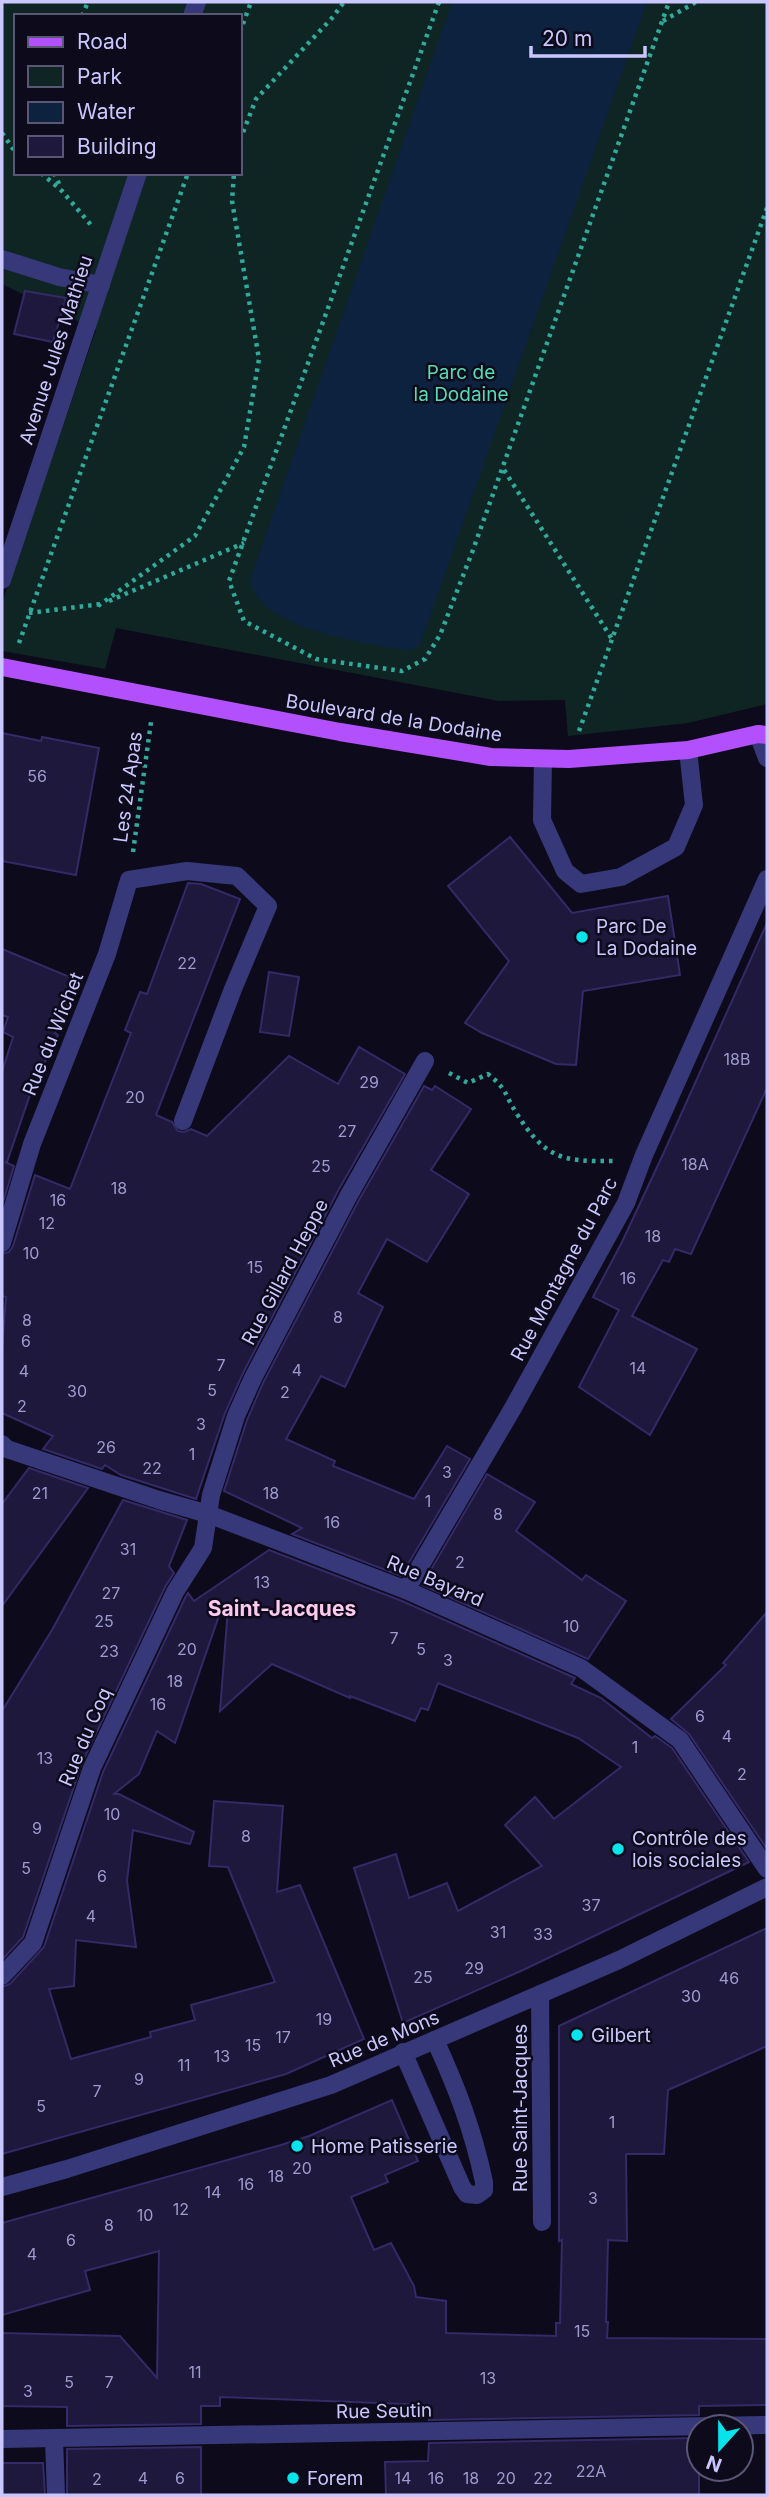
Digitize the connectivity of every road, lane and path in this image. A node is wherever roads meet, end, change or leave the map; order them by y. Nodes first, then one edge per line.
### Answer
1 (251, 2) edge
2 (344, 2) edge
3 (439, 2) edge
4 (669, 2) edge
5 (696, 2) edge
6 (662, 22) junction
7 (242, 27) edge
8 (2, 133) edge
9 (242, 134) edge
10 (14, 150) edge
11 (43, 175) edge
12 (55, 175) edge
13 (137, 175) edge
14 (187, 175) edge
15 (234, 175) edge
16 (62, 191) junction
17 (767, 208) edge
18 (113, 247) junction
19 (2, 259) edge
20 (101, 285) junction
21 (504, 470) junction
22 (244, 543) junction
23 (2, 580) edge
24 (99, 606) junction
25 (612, 639) junction
26 (2, 667) edge
27 (155, 697) junction
28 (764, 732) edge
29 (688, 750) junction
30 (767, 758) edge
31 (543, 759) junction
32 (569, 759) junction
33 (767, 879) edge
34 (129, 880) junction
35 (425, 1061) dead end
36 (468, 1083) dead end
37 (183, 1121) dead end
38 (644, 1155) junction
39 (2, 1243) edge
40 (4, 1450) edge
41 (208, 1514) junction
42 (406, 1590) junction
43 (767, 1869) edge
44 (767, 1886) edge
45 (2, 1976) edge
46 (540, 1994) junction
47 (435, 2040) junction
48 (403, 2052) junction
49 (2, 2187) edge
50 (542, 2222) dead end
51 (767, 2425) edge
52 (2, 2439) edge
53 (54, 2440) junction
54 (56, 2495) edge

1 - 7 path
2 - 9 path
3 - 22 path
4 - 6 path
5 - 6 path
6 - 21 path
8 - 10 path
11 - 16 path
12 - 16 path
13 - 18 street, Avenue Jules Mathieu
14 - 24 path
15 - 24 path
16 - 18 path
17 - 25 path
18 - 20 street, Avenue Jules Mathieu
19 - 20 street
20 - 23 street, Avenue Jules Mathieu
21 - 22 path
21 - 25 path
22 - 24 path
25 - 32 path
26 - 27 main road, Boulevard de la Dodaine
27 - 31 main road, Boulevard de la Dodaine
27 - 34 path, Les 24 Apas
28 - 29 main road, Boulevard de la Dodaine
28 - 30 street, Boulevard de la Dodaine
29 - 31 street
29 - 32 main road, Boulevard de la Dodaine
31 - 32 main road, Boulevard de la Dodaine
33 - 38 street, Rue Montagne du Parc
34 - 37 street
34 - 39 street, Rue du Wichet
35 - 41 street, Rue Gillard Heppe
36 - 38 path
38 - 42 street, Rue Montagne du Parc
40 - 41 street, Rue Bayard
41 - 42 street, Rue Bayard
41 - 45 street, Rue du Coq
42 - 43 street, Rue Bayard
44 - 46 street, Rue de Mons
46 - 47 street, Rue de Mons
46 - 50 street, Rue Saint-Jacques
47 - 48 street, Rue de Mons
47 - 48 street
48 - 49 street, Rue de Mons
51 - 53 street, Rue Seutin
52 - 53 street, Rue Seutin
53 - 54 street

